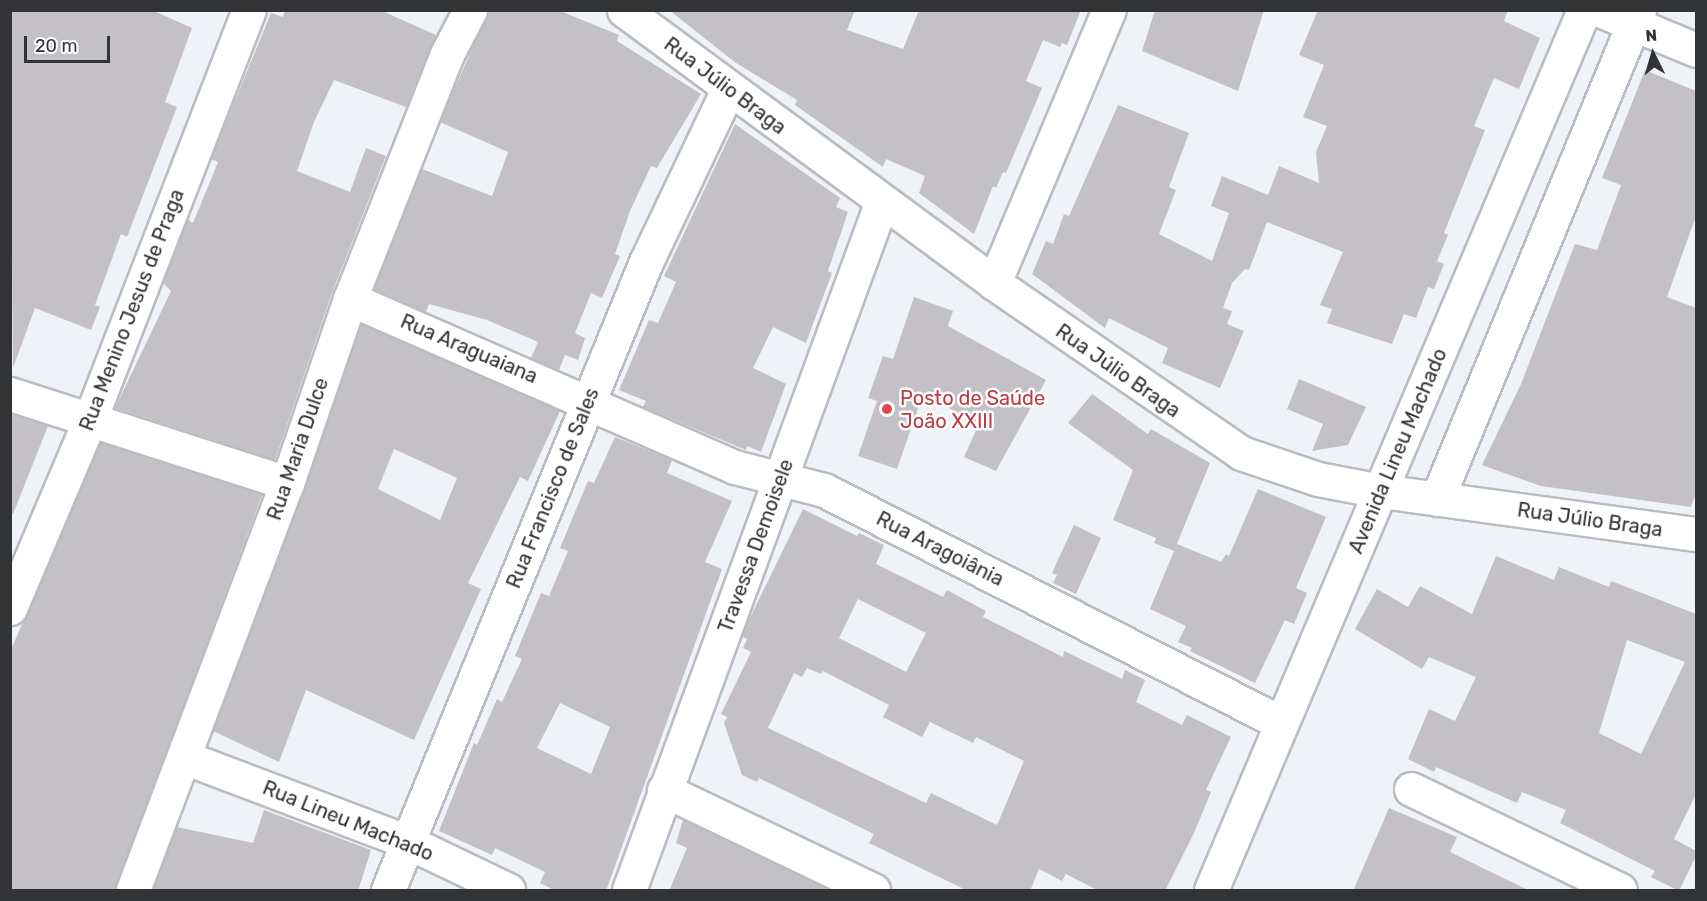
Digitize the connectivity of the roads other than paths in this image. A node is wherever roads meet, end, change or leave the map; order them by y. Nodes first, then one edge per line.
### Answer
1 (249, 10) edge
2 (470, 10) edge
3 (624, 10) edge
4 (1109, 10) edge
5 (1584, 10) edge
6 (1600, 10) edge
7 (1637, 17) edge
8 (1696, 50) edge
9 (728, 89) junction
10 (882, 201) junction
11 (994, 283) junction
12 (350, 298) junction
13 (10, 394) edge
14 (589, 400) junction
15 (89, 422) junction
16 (781, 481) junction
17 (286, 483) junction
18 (1381, 491) junction
19 (1437, 499) junction
20 (1696, 534) edge
21 (10, 608) edge
22 (1281, 723) junction
23 (186, 758) junction
24 (1411, 789) dead end
25 (664, 790) junction
26 (408, 842) junction
27 (133, 891) edge
28 (388, 891) edge
29 (508, 891) edge
30 (629, 891) edge
31 (873, 891) edge
32 (1210, 891) edge
33 (1620, 891) edge

1 - 15 street, Rua Menino Jesus de Praga
2 - 12 street, Rua Maria Dulce
3 - 9 street, Rua Júlio Braga
4 - 11 street
5 - 18 street, Avenida Lineu Machado
6 - 7 street
7 - 8 street
7 - 19 street
9 - 10 street, Rua Júlio Braga
9 - 14 street, Rua Francisco de Sales
10 - 11 street, Rua Júlio Braga
10 - 16 street, Travessa Demoisele
11 - 18 street, Rua Júlio Braga
12 - 14 street, Rua Araguaiana
12 - 17 street, Rua Maria Dulce
13 - 15 street
14 - 16 street, Rua Aragoiânia
14 - 26 street, Rua Francisco de Sales
15 - 17 street
15 - 21 street, Rua Menino Jesus de Praga
16 - 22 street, Rua Aragoiânia
16 - 25 street, Travessa Demoisele
17 - 23 street, Rua Maria Dulce
18 - 19 street, Rua Júlio Braga
18 - 22 street, Avenida Lineu Machado
19 - 20 street, Rua Júlio Braga
22 - 32 street, Avenida Lineu Machado
23 - 26 street, Rua Lineu Machado
23 - 27 street, Rua Maria Dulce
24 - 33 street
25 - 30 street, Travessa Demoisele
25 - 31 street
26 - 28 street, Rua Francisco de Sales
26 - 29 street, Rua Lineu Machado

